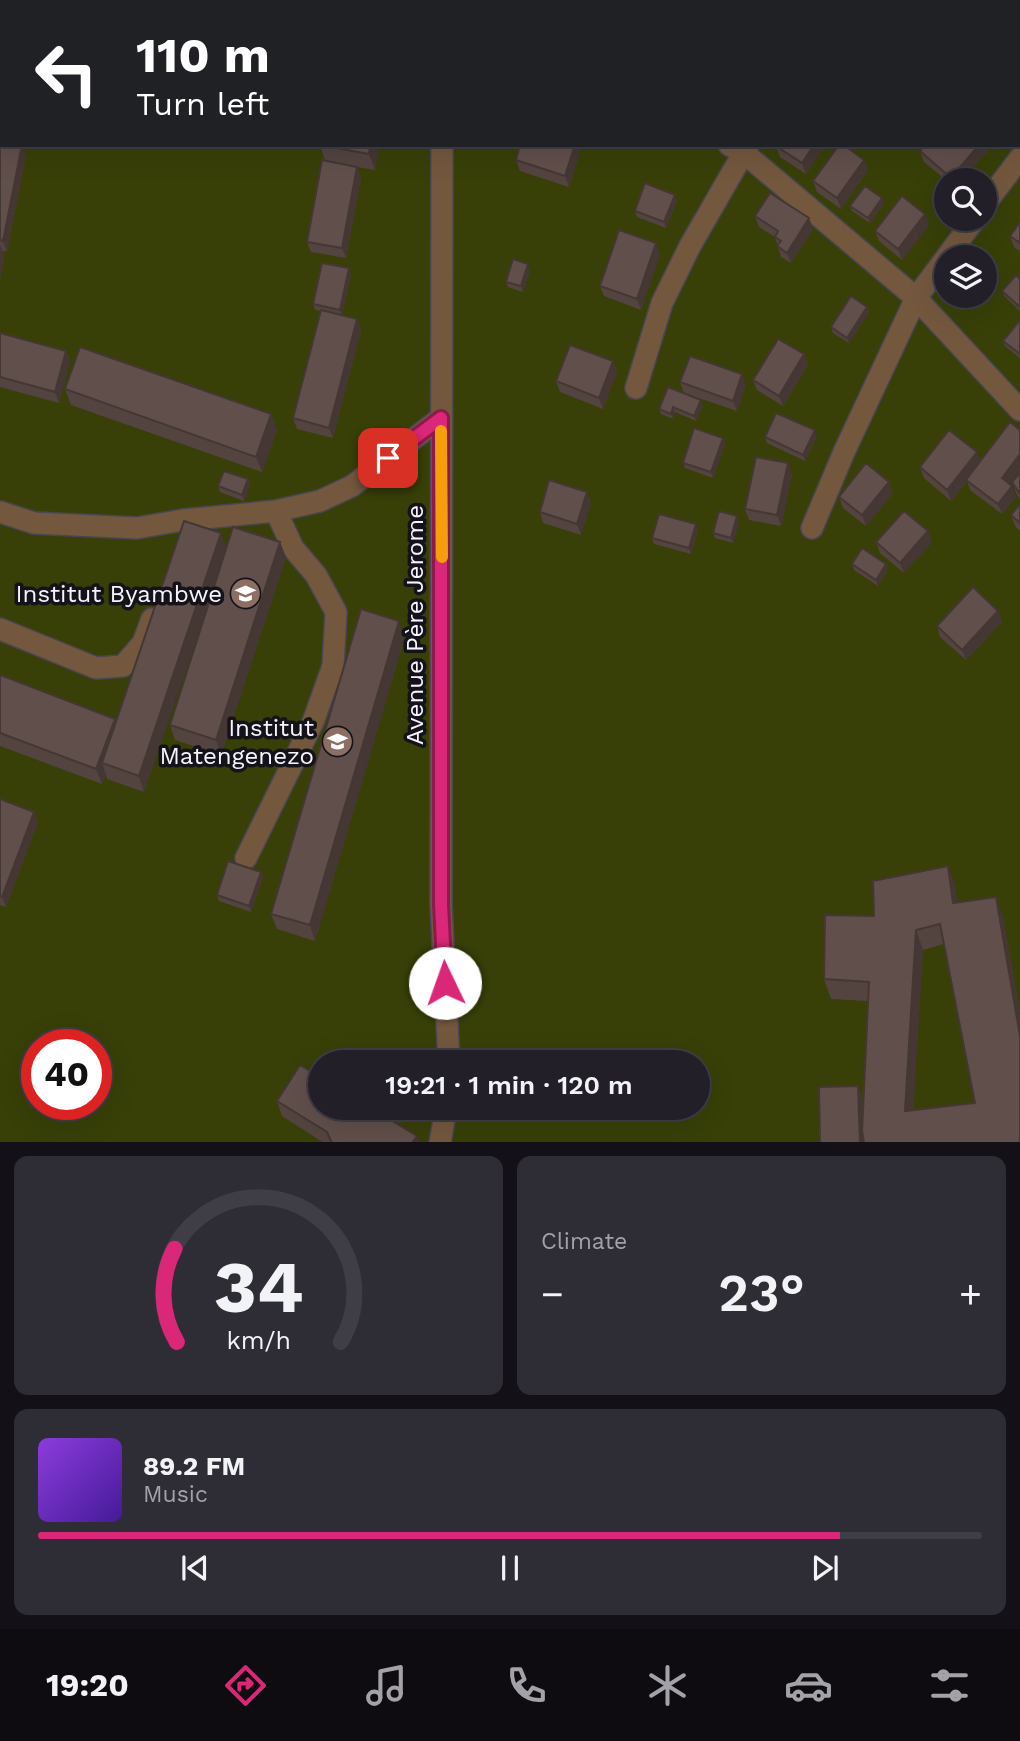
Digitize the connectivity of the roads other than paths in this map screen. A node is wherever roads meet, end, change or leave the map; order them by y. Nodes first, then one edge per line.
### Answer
1 (442, 147) edge
2 (740, 148) edge
3 (1020, 158) edge
4 (997, 188) edge
5 (966, 231) edge
6 (916, 298) junction
7 (636, 387) dead end
8 (1020, 410) edge
9 (441, 418) junction
10 (276, 511) junction
11 (0, 512) edge
12 (183, 520) junction
13 (812, 528) dead end
14 (176, 544) edge
15 (157, 605) edge
16 (0, 629) edge
17 (246, 858) dead end
18 (448, 1050) edge
19 (444, 1120) edge
20 (440, 1142) edge

1 - 9 street, Avenue Père Jerome
2 - 6 street
2 - 7 street
3 - 4 street
5 - 6 street
6 - 8 street
6 - 13 street
9 - 10 street
9 - 18 street, Avenue Père Jerome
10 - 12 street
10 - 17 street
11 - 12 street
12 - 14 street
15 - 16 street
19 - 20 street

